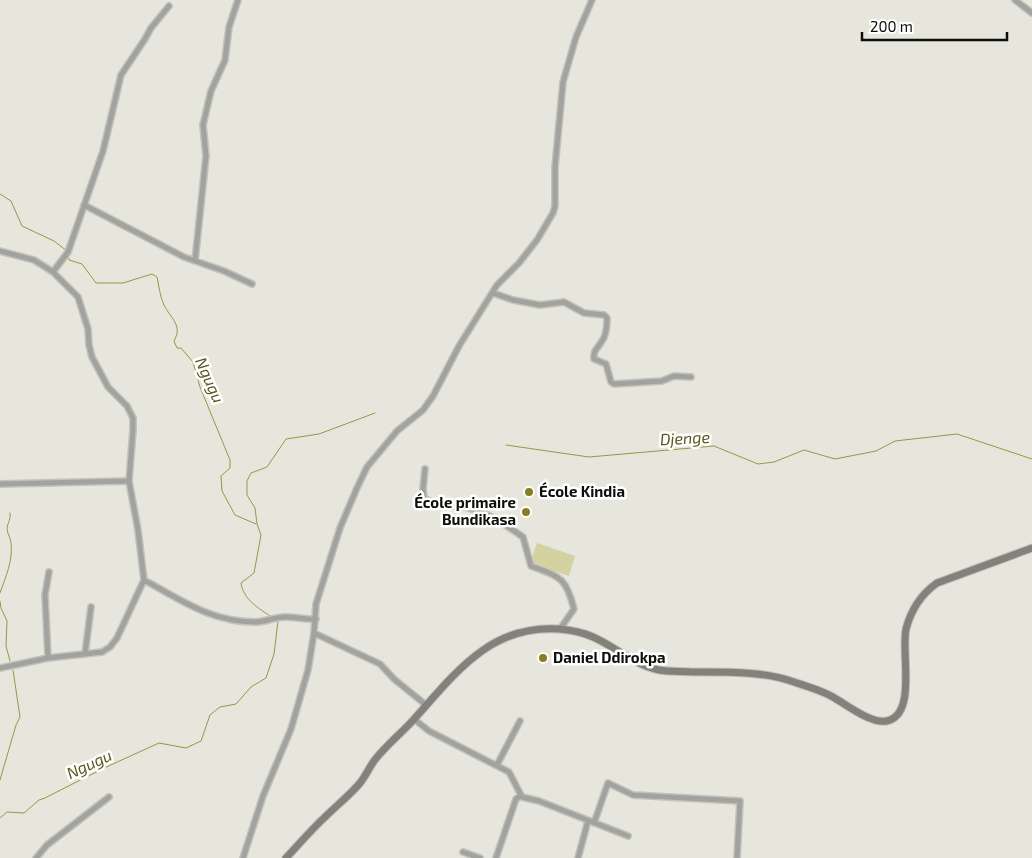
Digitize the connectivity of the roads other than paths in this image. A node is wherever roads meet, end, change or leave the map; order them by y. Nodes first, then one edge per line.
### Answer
1 (238, 0) edge
2 (592, 0) edge
3 (1015, 0) edge
4 (169, 6) dead end
5 (1032, 13) edge
6 (84, 205) junction
7 (0, 251) edge
8 (195, 261) junction
9 (53, 272) junction
10 (252, 284) dead end
11 (493, 293) junction
12 (691, 377) dead end
13 (425, 469) dead end
14 (129, 481) junction
15 (0, 484) edge
16 (1032, 548) edge
17 (49, 572) dead end
18 (144, 580) junction
19 (91, 607) dead end
20 (316, 619) junction
21 (560, 629) junction
22 (314, 633) junction
23 (85, 654) junction
24 (48, 658) junction
25 (0, 668) edge
26 (426, 705) junction
27 (414, 719) junction
28 (520, 721) dead end
29 (496, 765) junction
30 (521, 795) junction
31 (110, 797) dead end
32 (591, 822) junction
33 (628, 836) dead end
34 (463, 852) dead end
35 (36, 858) edge
36 (243, 858) edge
37 (286, 858) edge
38 (480, 858) edge
39 (496, 858) edge
40 (578, 858) edge
41 (737, 858) edge

1 - 8 street
2 - 11 street
3 - 5 street
4 - 6 street
6 - 8 street
6 - 9 street
7 - 9 street
8 - 10 street
9 - 14 street
11 - 12 street
11 - 20 street
13 - 21 street
14 - 15 street
14 - 18 street
16 - 21 main road
17 - 24 street
18 - 20 street
18 - 23 street
19 - 23 street
20 - 22 street
21 - 26 main road
22 - 26 street
22 - 36 street
23 - 24 street
24 - 25 street
26 - 27 main road
27 - 29 street
27 - 37 main road
28 - 29 street
29 - 30 street
30 - 32 street
30 - 39 street
31 - 35 street
32 - 33 street
32 - 40 street
32 - 41 street
34 - 38 street

